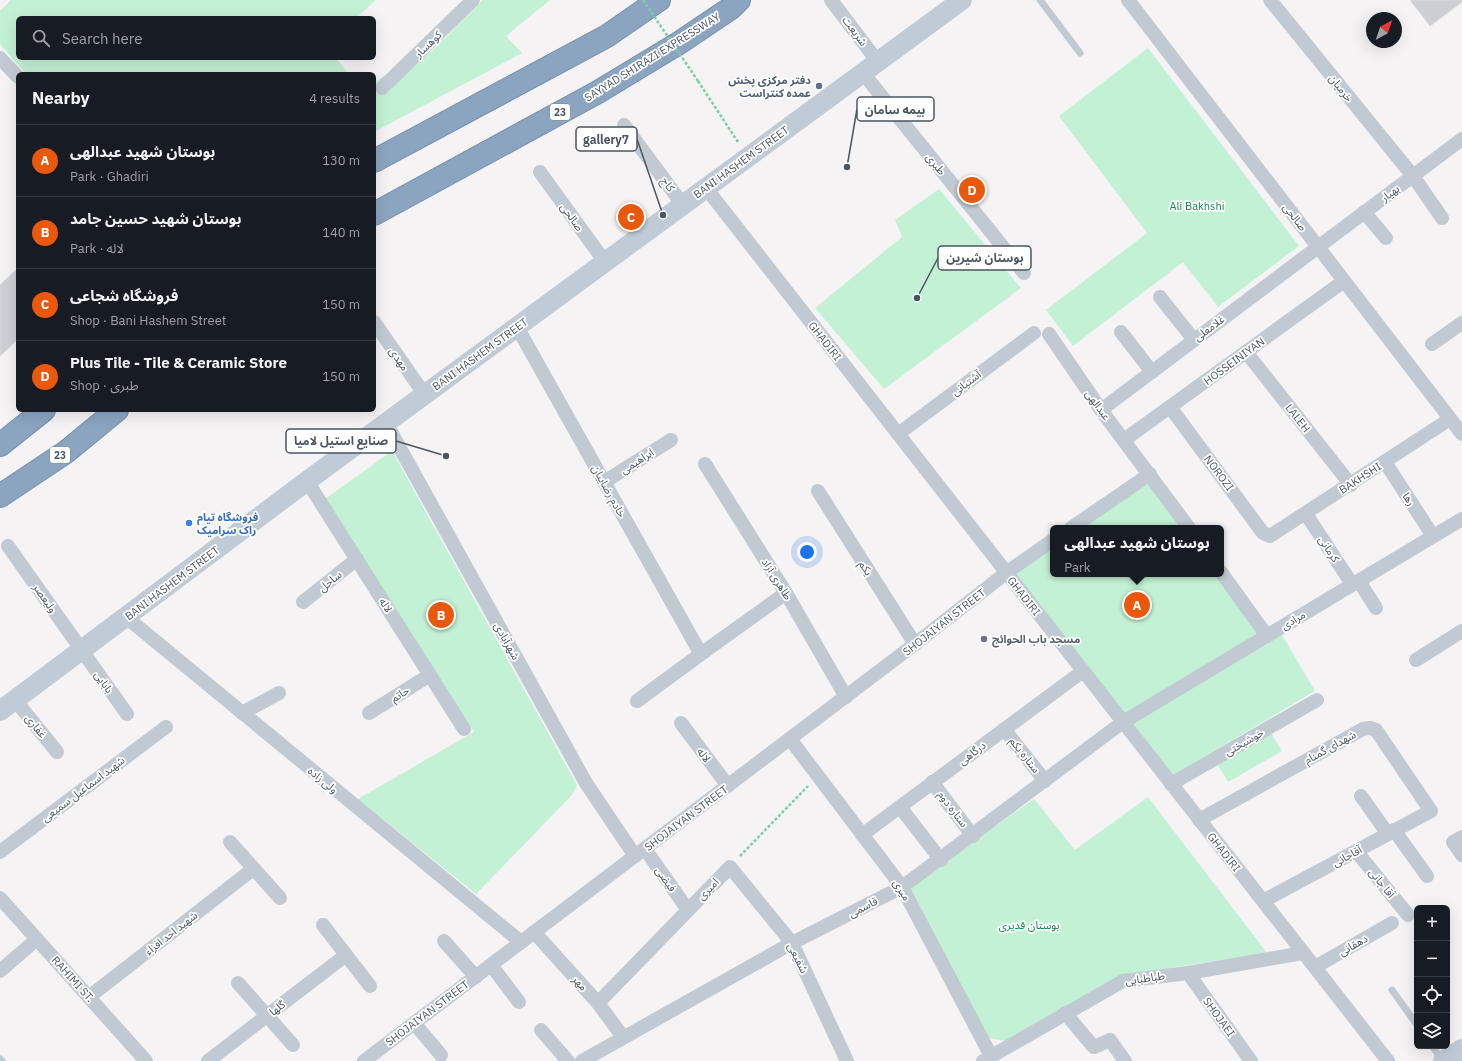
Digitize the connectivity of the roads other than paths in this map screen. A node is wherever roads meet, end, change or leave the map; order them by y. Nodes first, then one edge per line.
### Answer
1 (474, 0) edge
2 (659, 0) edge
3 (740, 0) edge
4 (831, 0) edge
5 (962, 0) edge
6 (1040, 0) edge
7 (1128, 0) edge
8 (1270, 0) edge
9 (1080, 53) dead end
10 (0, 58) edge
11 (870, 68) junction
12 (16, 75) edge
13 (382, 88) dead end
14 (624, 125) dead end
15 (1462, 139) edge
16 (376, 161) edge
17 (540, 172) dead end
18 (1413, 176) junction
19 (706, 188) junction
20 (683, 205) junction
21 (1364, 212) junction
22 (376, 213) edge
23 (1442, 218) dead end
24 (1386, 238) dead end
25 (1317, 246) junction
26 (605, 262) junction
27 (1024, 273) dead end
28 (1344, 281) junction
29 (1160, 297) dead end
30 (1462, 323) edge
31 (376, 325) edge
32 (517, 327) junction
33 (1121, 332) dead end
34 (1034, 333) dead end
35 (1048, 334) dead end
36 (1194, 340) junction
37 (1432, 344) dead end
38 (1246, 352) junction
39 (1152, 372) junction
40 (425, 395) junction
41 (1170, 407) junction
42 (1101, 410) junction
43 (41, 412) edge
44 (116, 412) edge
45 (1450, 419) junction
46 (386, 423) junction
47 (898, 434) junction
48 (1462, 434) edge
49 (671, 440) dead end
50 (1124, 440) junction
51 (0, 445) edge
52 (1385, 462) junction
53 (705, 464) dead end
54 (1150, 474) junction
55 (307, 481) junction
56 (604, 482) junction
57 (1351, 485) junction
58 (818, 491) dead end
59 (0, 496) edge
60 (1306, 514) junction
61 (1462, 519) edge
62 (1075, 525) edge
63 (1187, 525) edge
64 (1270, 536) joint
65 (1433, 536) junction
66 (1050, 542) edge
67 (8, 546) dead end
68 (357, 559) junction
69 (1006, 573) junction
70 (1224, 576) edge
71 (1355, 583) junction
72 (786, 593) junction
73 (303, 602) dead end
74 (1376, 608) dead end
75 (126, 617) junction
76 (1462, 631) edge
77 (1267, 636) junction
78 (915, 644) junction
79 (82, 650) junction
80 (705, 651) junction
81 (1416, 660) dead end
82 (1083, 671) junction
83 (430, 675) junction
84 (279, 693) dead end
85 (846, 697) junction
86 (1317, 700) dead end
87 (637, 701) dead end
88 (7, 706) edge
89 (242, 713) junction
90 (369, 713) dead end
91 (127, 714) dead end
92 (1123, 722) junction
93 (681, 723) dead end
94 (166, 727) dead end
95 (464, 729) dead end
96 (1004, 729) junction
97 (790, 739) junction
98 (57, 752) dead end
99 (1046, 781) junction
100 (932, 782) junction
101 (1171, 784) junction
102 (728, 786) junction
103 (1361, 796) dead end
104 (900, 807) junction
105 (1430, 811) joint
106 (1199, 820) junction
107 (1391, 832) junction
108 (862, 835) junction
109 (973, 836) junction
110 (1457, 840) edge
111 (230, 842) dead end
112 (1356, 851) junction
113 (0, 852) edge
114 (640, 852) junction
115 (1462, 855) edge
116 (941, 860) junction
117 (730, 867) joint
118 (253, 869) junction
119 (1427, 876) dead end
120 (902, 887) junction
121 (0, 898) edge
122 (280, 898) dead end
123 (1263, 901) junction
124 (688, 910) junction
125 (1408, 915) dead end
126 (1392, 923) dead end
127 (323, 925) dead end
128 (534, 932) junction
129 (37, 939) junction
130 (444, 941) dead end
131 (521, 942) junction
132 (792, 943) junction
133 (1303, 953) junction
134 (346, 955) junction
135 (491, 965) junction
136 (1315, 967) junction
137 (0, 971) edge
138 (1188, 973) junction
139 (476, 977) junction
140 (238, 983) dead end
141 (370, 986) dead end
142 (1392, 990) dead end
143 (89, 997) junction
144 (519, 1002) dead end
145 (598, 1003) junction
146 (1065, 1013) junction
147 (266, 1016) junction
148 (1414, 1021) edge
149 (414, 1023) junction
150 (541, 1030) dead end
151 (623, 1037) junction
152 (290, 1043) dead end
153 (1434, 1049) edge
154 (1462, 1049) edge
155 (441, 1055) dead end
156 (987, 1059) edge
157 (146, 1061) edge
158 (208, 1061) edge
159 (364, 1061) edge
160 (568, 1061) edge
161 (582, 1061) edge
162 (847, 1061) edge
163 (1125, 1061) edge
164 (1251, 1061) edge
165 (1388, 1061) edge
166 (1443, 1061) edge

1 - 13 street, کوهسار
2 - 16 highway
3 - 22 highway, SAYYAD SHIRAZI EXPRESSWAY / 23
4 - 11 street, شریعت
5 - 11 main road, BANI HASHEM STREET
6 - 9 lane
7 - 25 street, صالحی
8 - 18 street, خرمیان
10 - 12 street
11 - 19 main road, BANI HASHEM STREET
11 - 27 street, طبری
14 - 20 street, کاج
15 - 18 street, بهیار
17 - 26 street, صالحی
18 - 21 street, بهیار
18 - 23 street, خرمیان
19 - 20 main road, BANI HASHEM STREET
19 - 47 street, GHADIRI
20 - 26 main road, BANI HASHEM STREET
21 - 24 street
21 - 25 street, بهیار
25 - 28 street, صالحی
25 - 36 street, غلامعلی
26 - 32 main road, BANI HASHEM STREET
28 - 38 street, HOSSEINIYAN
28 - 45 street, صالحی
29 - 36 street
30 - 37 street
31 - 40 street, مهدی
32 - 40 main road, BANI HASHEM STREET
32 - 56 street, خادم رضاییان
33 - 39 street
34 - 47 street, آشتیانی
35 - 42 street, عبدالهی
36 - 39 street, غلامعلی
38 - 41 street, HOSSEINIYAN
38 - 57 street, LALEH
39 - 42 street, غلامعلی
40 - 46 main road, BANI HASHEM STREET
41 - 50 street, HOSSEINIYAN
41 - 64 street, NOROZI
42 - 50 street, عبدالهی
43 - 51 highway
44 - 59 highway, 23
45 - 48 street, صالحی
45 - 52 street, BAKHSHI
46 - 55 main road, BANI HASHEM STREET
46 - 114 street, شهرآبادی
47 - 69 street, GHADIRI
49 - 56 street, ابراهیمی
50 - 54 street, عبدالهی
52 - 57 street, BAKHSHI
52 - 65 street, رها
53 - 72 street, طاهری آزاد
54 - 62 street
54 - 63 street, عبدالهی
55 - 68 street, لاله
55 - 75 main road, BANI HASHEM STREET
56 - 80 street, خادم رضاییان
57 - 60 street, BAKHSHI
58 - 78 street, یکم
60 - 64 street, BAKHSHI
60 - 71 street, کرمانی
61 - 65 street, مرادی
65 - 71 street, مرادی
66 - 69 street
67 - 79 street, ولیعصر
68 - 73 street, ساحل
68 - 83 street, لاله
69 - 78 street, SHOJAIYAN STREET
69 - 82 street, GHADIRI
70 - 77 street
71 - 74 street
71 - 77 street, مرادی
72 - 80 street
72 - 85 street, طاهری آزاد
75 - 79 main road, BANI HASHEM STREET
75 - 89 street, ولی زاده
76 - 81 street
77 - 92 street, مرادی
78 - 85 street, SHOJAIYAN STREET
79 - 88 main road, BANI HASHEM STREET
79 - 91 street, بابایی
80 - 87 street
82 - 92 street, GHADIRI
82 - 96 street, درگاهی
83 - 90 street, حاتم
83 - 95 street, لاله
84 - 89 street
85 - 97 street, SHOJAIYAN STREET
86 - 101 street, خوشبختی
88 - 98 street, غفاری
89 - 131 street, ولی زاده
92 - 99 street, قاسمی
92 - 101 street, GHADIRI
93 - 102 street, لاله
94 - 113 street, شهید اسماعیل سمیعی
96 - 99 street, ستاره یکم
96 - 100 street, درگاهی
97 - 102 street, SHOJAIYAN STREET
97 - 108 street, میری
99 - 109 street, قاسمی
100 - 104 street, درگاهی
100 - 109 street, ستاره دوم
101 - 106 street, GHADIRI
102 - 114 street, SHOJAIYAN STREET
103 - 107 street
104 - 108 street, درگاهی
104 - 116 street
105 - 106 street, شهدای گمنام
105 - 107 street, آقاجانی
106 - 123 street, GHADIRI
107 - 112 street, آقاجانی
107 - 119 street
108 - 120 street, میری
109 - 116 street, قاسمی
110 - 115 street
111 - 118 street
112 - 123 street, آقاجانی
112 - 125 street, آقا جانی
114 - 124 street, فیضی
114 - 128 street, SHOJAIYAN STREET
116 - 120 street, قاسمی
117 - 124 street, امیری
117 - 132 street, شفیعی
118 - 122 street
118 - 143 street, شهید احد افزاء
120 - 132 street, قاسمی
120 - 156 street, میری
121 - 129 street, RAHIMI ST.
123 - 133 street, GHADIRI
124 - 145 street, امیری
126 - 136 street, دهقانی
127 - 134 street
128 - 131 street, SHOJAIYAN STREET
128 - 145 street, مهر
129 - 137 street
129 - 143 street, RAHIMI ST.
130 - 139 street
131 - 135 street, SHOJAIYAN STREET
132 - 151 street, قاسمی
132 - 162 street, شفیعی
133 - 136 street, GHADIRI
133 - 138 street, طباطبایی
134 - 141 street
134 - 147 street, گلها
135 - 139 street, SHOJAIYAN STREET
135 - 144 street
136 - 165 street, GHADIRI
138 - 146 street, طباطبایی
138 - 164 street, SHOJAEI
139 - 149 street, SHOJAIYAN STREET
140 - 147 street
142 - 148 lane
143 - 157 street, RAHIMI ST.
145 - 151 street, مهر
146 - 156 street, طباطبایی
146 - 163 street
147 - 152 street
147 - 158 street, گلها
149 - 155 street
149 - 159 street, SHOJAIYAN STREET
150 - 160 street
151 - 161 street, قاسمی
153 - 166 lane
154 - 166 main road

